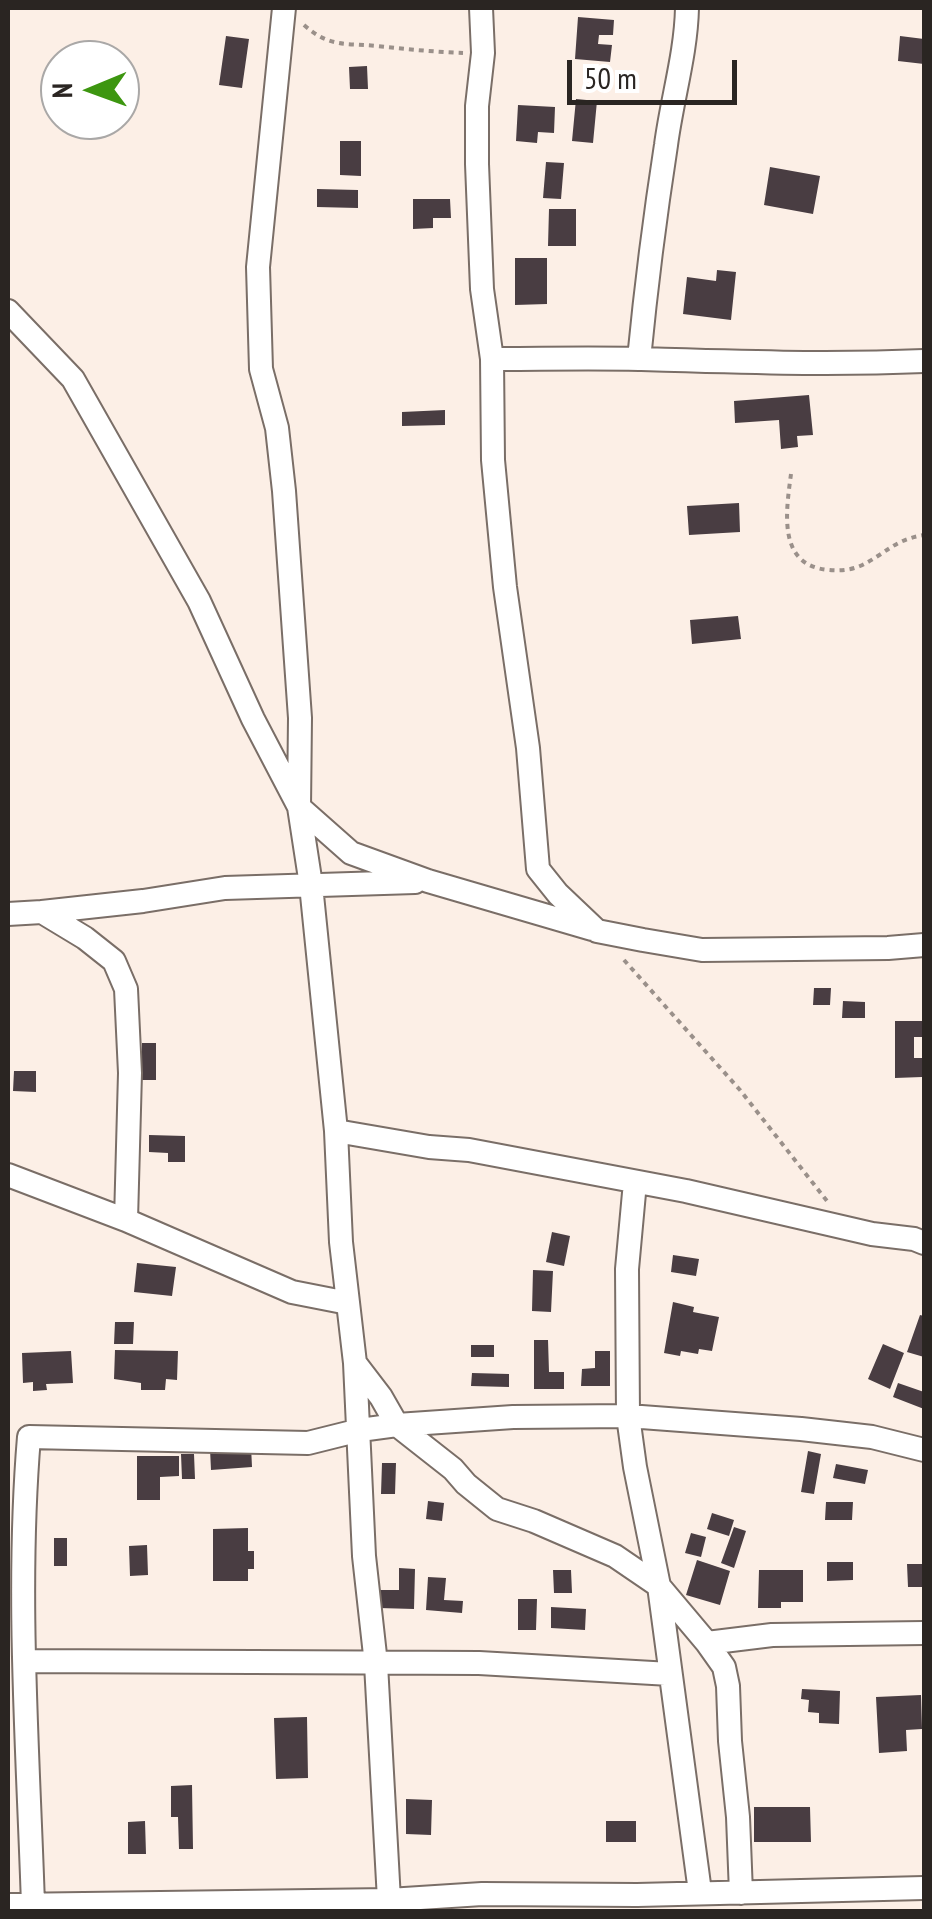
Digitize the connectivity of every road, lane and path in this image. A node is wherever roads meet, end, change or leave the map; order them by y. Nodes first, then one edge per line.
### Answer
1 (481, 8) edge
2 (687, 8) edge
3 (289, 12) edge
4 (483, 54) junction
5 (8, 311) edge
6 (492, 359) junction
7 (639, 359) junction
8 (924, 360) edge
9 (791, 474) dead end
10 (924, 534) edge
11 (299, 807) junction
12 (428, 881) junction
13 (311, 885) junction
14 (42, 912) junction
15 (8, 914) edge
16 (598, 930) junction
17 (924, 945) edge
18 (624, 960) dead end
19 (336, 1131) junction
20 (8, 1176) edge
21 (635, 1182) junction
22 (126, 1220) junction
23 (849, 1228) junction
24 (924, 1243) edge
25 (348, 1303) junction
26 (355, 1363) junction
27 (628, 1416) junction
28 (396, 1425) junction
29 (360, 1430) junction
30 (18, 1436) edge
31 (924, 1450) edge
32 (660, 1586) junction
33 (924, 1633) edge
34 (707, 1643) junction
35 (26, 1661) junction
36 (376, 1664) junction
37 (670, 1674) junction
38 (924, 1888) edge
39 (700, 1892) junction
40 (741, 1893) junction
41 (389, 1900) junction
42 (8, 1905) edge
43 (33, 1905) junction
44 (432, 1905) edge
45 (83, 1908) edge

1 - 4 street
2 - 7 street
3 - 4 path
3 - 11 street
4 - 6 street
5 - 11 street
6 - 7 street
6 - 16 street
7 - 8 street
9 - 10 path
11 - 12 street
11 - 13 street
12 - 13 street
12 - 16 street
13 - 14 street
13 - 19 street
14 - 15 street
14 - 22 street
16 - 17 street
18 - 23 path
19 - 21 street
19 - 25 street
20 - 22 street
21 - 23 street
21 - 27 street
22 - 25 street
23 - 24 street
25 - 26 street
26 - 28 street
26 - 29 street
27 - 28 street
27 - 31 street
27 - 32 street
28 - 29 street
28 - 32 street
29 - 30 street
29 - 36 street
30 - 35 street
32 - 34 street
32 - 37 street
33 - 34 street
34 - 40 street
35 - 36 street
35 - 43 street
36 - 37 street
36 - 41 street
37 - 39 street
38 - 40 street
39 - 40 street
39 - 44 street
41 - 44 street
41 - 45 street
42 - 43 street
43 - 45 street

